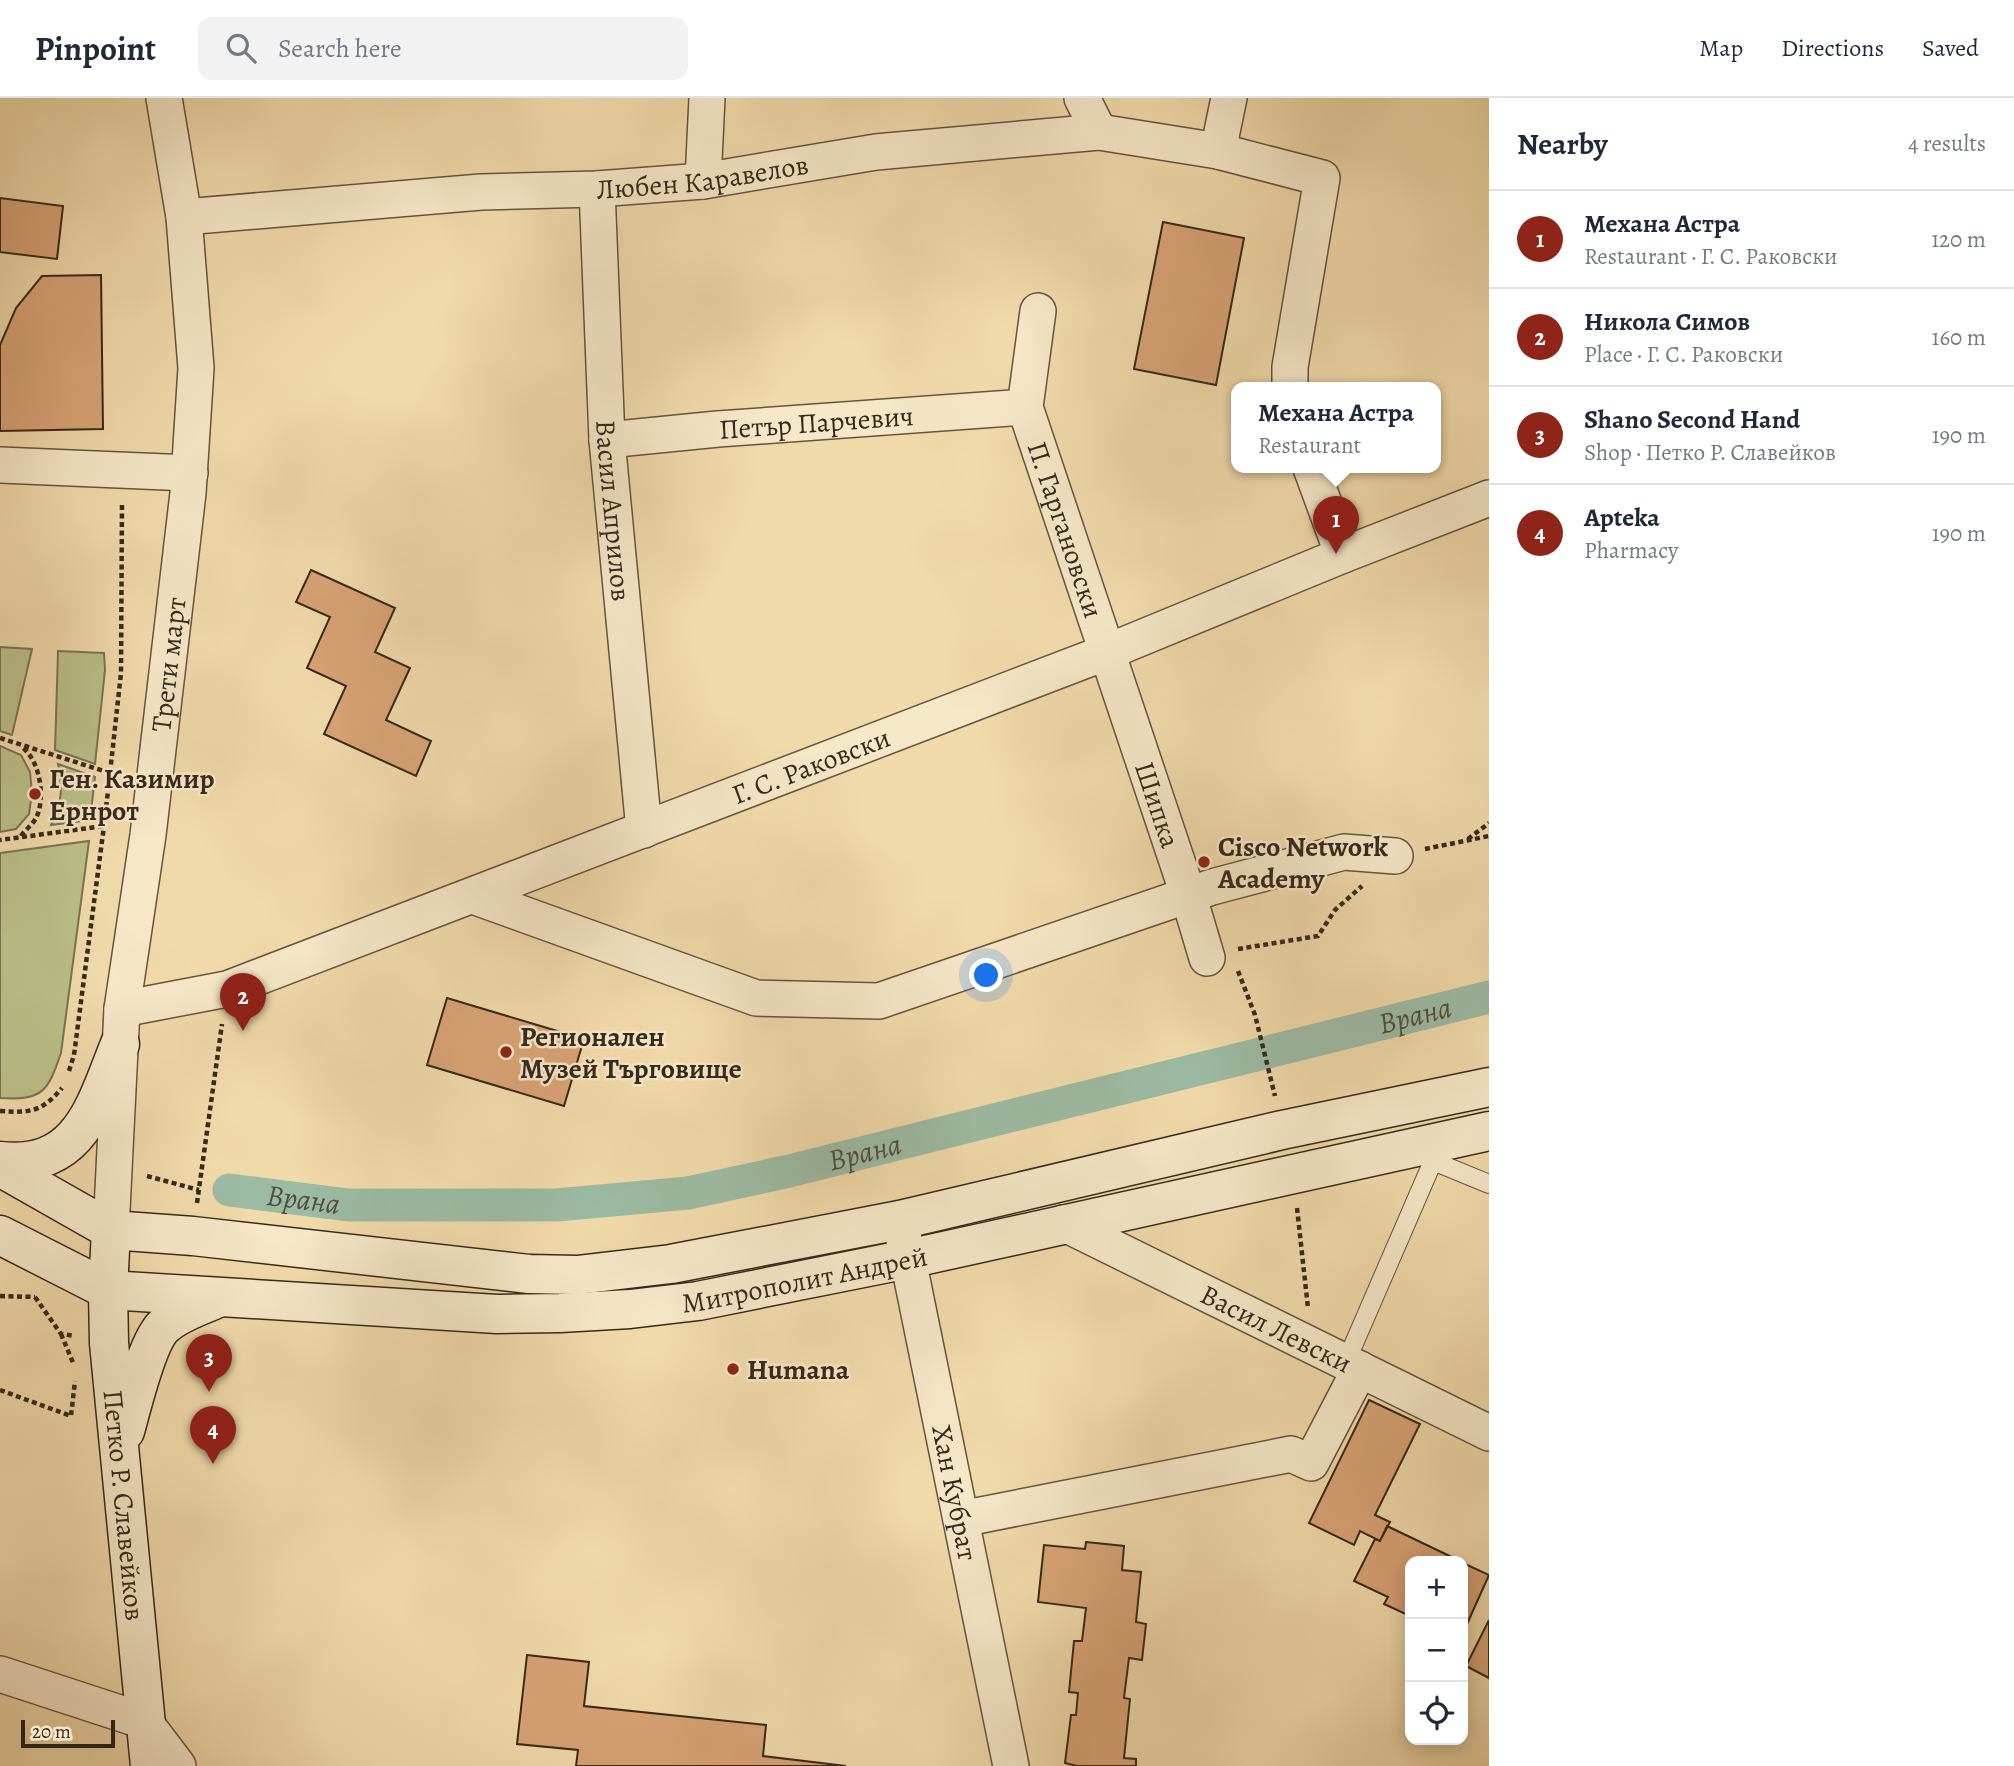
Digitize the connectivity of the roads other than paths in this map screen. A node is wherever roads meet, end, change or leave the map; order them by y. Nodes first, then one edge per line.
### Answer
1 (164, 98) edge
2 (707, 98) edge
3 (1082, 98) edge
4 (1228, 98) edge
5 (1099, 132) junction
6 (1218, 151) junction
7 (703, 181) junction
8 (597, 190) junction
9 (184, 217) junction
10 (1038, 311) dead end
11 (1290, 382) edge
12 (1025, 407) junction
13 (607, 440) junction
14 (0, 465) edge
15 (190, 473) junction
16 (1313, 473) edge
17 (1489, 498) edge
18 (1343, 555) junction
19 (1107, 652) junction
20 (644, 830) junction
21 (1395, 856) road end
22 (1188, 894) junction
23 (473, 897) junction
24 (1207, 958) road end
25 (121, 1027) junction
26 (1489, 1087) edge
27 (1489, 1131) edge
28 (1432, 1152) junction
29 (0, 1161) edge
30 (0, 1167) edge
31 (1489, 1184) edge
32 (900, 1220) junction
33 (1063, 1223) junction
34 (111, 1230) junction
35 (0, 1235) edge
36 (908, 1259) junction
37 (108, 1290) junction
38 (221, 1297) junction
39 (1353, 1366) junction
40 (1489, 1433) edge
41 (119, 1450) junction
42 (961, 1519) junction
43 (0, 1674) edge
44 (144, 1721) junction
45 (150, 1766) edge
46 (178, 1766) edge
47 (1011, 1766) edge

1 - 9 street, Трети март
2 - 7 street
3 - 5 street
4 - 6 street
5 - 6 street, Любен Каравелов
5 - 7 street, Любен Каравелов
6 - 11 street, Любен Каравелов
7 - 8 street, Любен Каравелов
8 - 9 street, Любен Каравелов
8 - 13 street, Васил Априлов
9 - 15 street, Трети март
10 - 12 street
12 - 13 street, Петър Парчевич
12 - 19 street, П. Гаргановски
13 - 20 street, Васил Априлов
14 - 15 street
15 - 25 street, Трети март
16 - 18 street
17 - 18 street, Г. С. Раковски
18 - 19 street, Г. С. Раковски
19 - 20 street, Г. С. Раковски
19 - 22 street, Шипка
20 - 23 street, Г. С. Раковски
21 - 22 street
22 - 23 street
22 - 24 street, Шипка
23 - 25 street, Г. С. Раковски
25 - 29 main road
25 - 34 street, Трети март
26 - 32 main road, Митрополит Андрей
27 - 28 main road, Митрополит Андрей
28 - 31 lane
28 - 33 main road, Митрополит Андрей
28 - 39 lane
30 - 34 main road
32 - 34 main road, Митрополит Андрей
32 - 36 street, Хан Кубрат
33 - 36 main road, Митрополит Андрей
33 - 39 street, Васил Левски
34 - 37 main road, Петко Р. Славейков
35 - 37 main road
36 - 38 main road, Митрополит Андрей
36 - 42 street, Хан Кубрат
37 - 38 main road, Митрополит Андрей
37 - 41 main road, Петко Р. Славейков
38 - 41 main road
39 - 40 street, Васил Левски
39 - 42 street
41 - 44 main road, Петко Р. Славейков
42 - 47 street, Хан Кубрат
43 - 44 street
44 - 45 main road, Петко Р. Славейков
44 - 46 street

